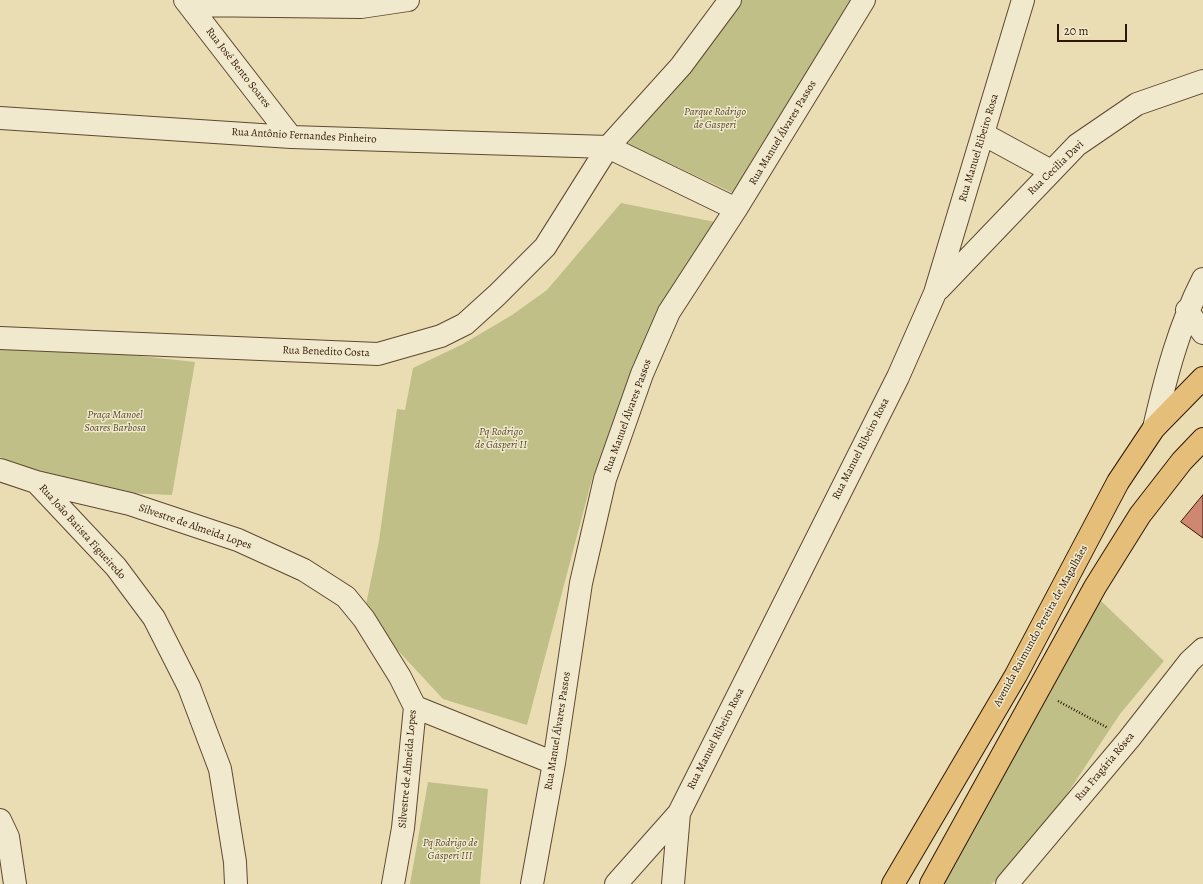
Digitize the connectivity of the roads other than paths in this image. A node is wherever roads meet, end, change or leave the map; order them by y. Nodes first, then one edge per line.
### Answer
1 (408, 0) edge
2 (730, 0) edge
3 (864, 0) edge
4 (1024, 0) edge
5 (187, 2) edge
6 (1203, 81) edge
7 (0, 118) edge
8 (983, 134) junction
9 (291, 137) junction
10 (608, 147) junction
11 (1051, 171) junction
12 (736, 209) junction
13 (1203, 279) edge
14 (935, 293) junction
15 (1187, 310) junction
16 (1203, 333) edge
17 (0, 338) edge
18 (1203, 378) edge
19 (1154, 428) junction
20 (1203, 439) edge
21 (0, 470) edge
22 (36, 482) junction
23 (1203, 649) edge
24 (415, 707) junction
25 (554, 763) junction
26 (678, 813) junction
27 (0, 820) edge
28 (15, 884) edge
29 (236, 884) edge
30 (393, 884) edge
31 (532, 884) edge
32 (616, 884) edge
33 (673, 884) edge
34 (893, 884) edge
35 (931, 884) edge
36 (1007, 884) edge

1 - 5 street
2 - 10 street
3 - 12 street, Rua Manuel Álvares Passos
4 - 8 street, Rua Manuel Ribeiro Rosa
5 - 9 street, Rua José Bento Soares
6 - 11 street, Rua Cecilia Davi
7 - 9 street, Rua Antônio Fernandes Pinheiro
8 - 11 street
8 - 14 street, Rua Manuel Ribeiro Rosa
9 - 10 street, Rua Antônio Fernandes Pinheiro
10 - 12 street, Rua Antônio Fernandes Pinheiro
10 - 17 street, Rua Benedito Costa
11 - 14 street, Rua Cecilia Davi
12 - 25 street, Rua Manuel Álvares Passos
13 - 15 street
14 - 26 street, Rua Manuel Ribeiro Rosa
15 - 16 street
15 - 19 street
18 - 19 main road, Avenida Raimundo Pereira de Magalhães
19 - 34 main road, Avenida Raimundo Pereira de Magalhães
20 - 35 main road
21 - 22 street, Rua João Batista Figueiredo
22 - 24 street, Silvestre de Almeida Lopes
22 - 29 street, Rua João Batista Figueiredo
23 - 36 street, Rua Fragária Rósea
24 - 25 street
24 - 30 street, Silvestre de Almeida Lopes
25 - 31 street, Rua Manuel Álvares Passos
26 - 32 street
26 - 33 street, Rua Manuel Ribeiro Rosa
27 - 28 street

